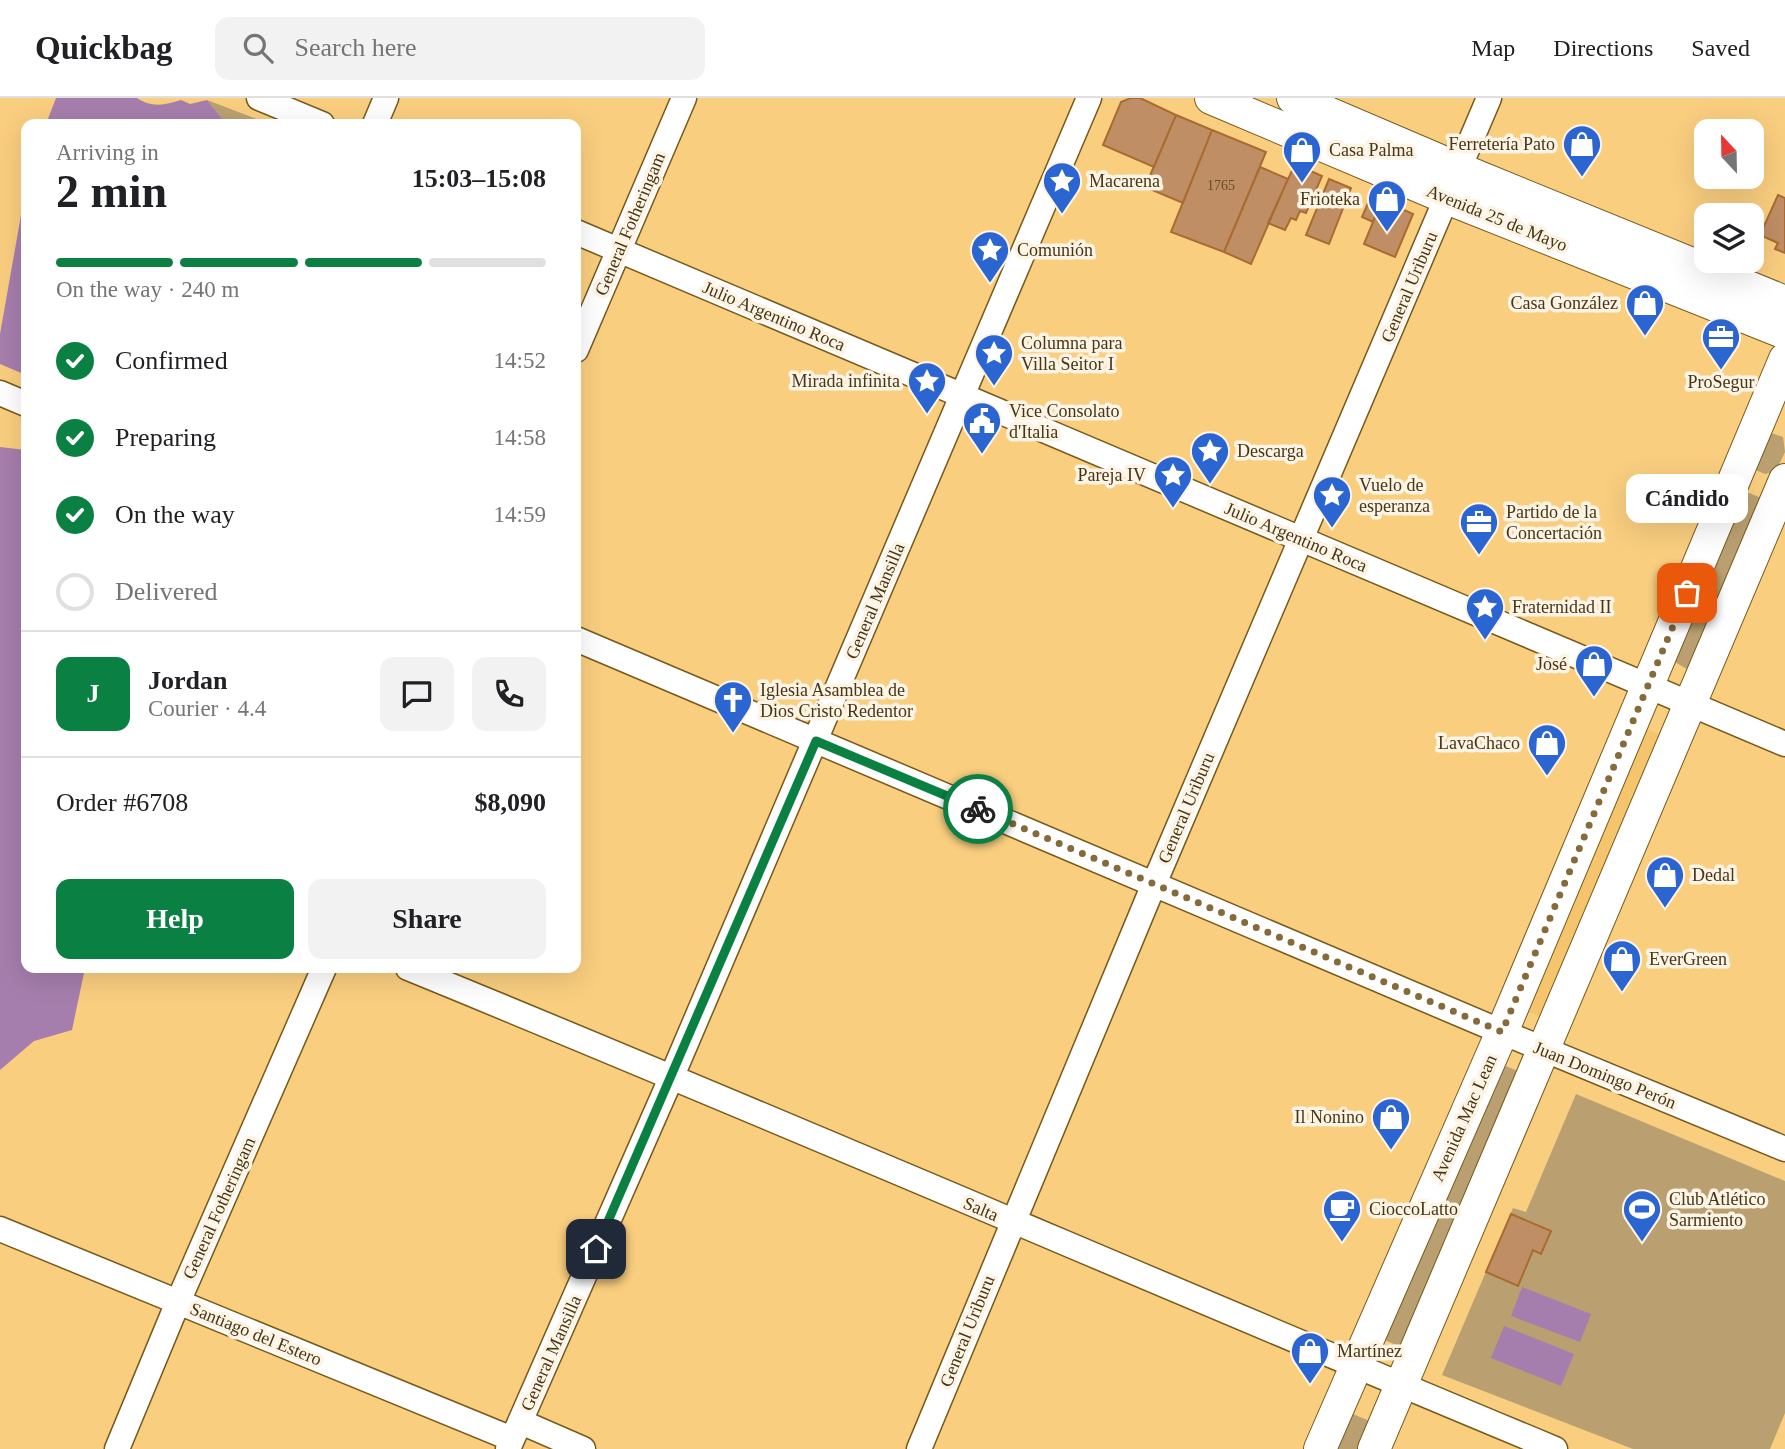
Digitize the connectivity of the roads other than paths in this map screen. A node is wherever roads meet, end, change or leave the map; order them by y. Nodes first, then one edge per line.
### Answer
1 (259, 98) edge
2 (386, 98) edge
3 (684, 98) edge
4 (1088, 98) edge
5 (1211, 98) edge
6 (1293, 98) edge
7 (1489, 98) edge
8 (310, 119) edge
9 (376, 119) edge
10 (1458, 169) junction
11 (1447, 198) junction
12 (581, 234) edge
13 (618, 249) junction
14 (1785, 302) edge
15 (1785, 333) edge
16 (581, 338) edge
17 (1785, 359) edge
18 (0, 393) edge
19 (962, 395) junction
20 (21, 402) edge
21 (1774, 416) edge
22 (1736, 477) junction
23 (1782, 487) edge
24 (1302, 539) junction
25 (581, 641) edge
26 (1648, 686) junction
27 (1690, 704) junction
28 (816, 741) junction
29 (1785, 744) edge
30 (1154, 884) junction
31 (322, 973) edge
32 (420, 973) edge
33 (1502, 1032) junction
34 (1544, 1050) junction
35 (672, 1076) junction
36 (1785, 1149) edge
37 (1012, 1222) junction
38 (0, 1229) edge
39 (178, 1302) junction
40 (1356, 1366) junction
41 (1401, 1385) junction
42 (514, 1437) edge
43 (117, 1449) edge
44 (583, 1449) edge
45 (919, 1449) edge
46 (1320, 1449) edge
47 (1374, 1449) edge
48 (1555, 1449) edge

1 - 8 street
2 - 9 street
3 - 13 street, General Fotheringam
4 - 19 street, General Mansilla
5 - 11 main road, Avenida 25 de Mayo
6 - 10 main road, Avenida 25 de Mayo
7 - 10 street, General Uriburu
10 - 11 street, General Uriburu
10 - 14 main road, Avenida 25 de Mayo
11 - 15 main road, Avenida 25 de Mayo
11 - 24 street, General Uriburu
12 - 13 street, Julio Argentino Roca
13 - 16 street, General Fotheringam
13 - 19 street, Julio Argentino Roca
17 - 21 main road, Avenida Mac Lean
18 - 20 street
19 - 24 street, Julio Argentino Roca
19 - 28 street, General Mansilla
21 - 22 main road, Avenida Mac Lean
22 - 23 main road
22 - 26 main road, Avenida Mac Lean
23 - 27 main road
24 - 26 street, Julio Argentino Roca
24 - 30 street, General Uriburu
25 - 28 street, Juan Domingo Perón
26 - 27 street, Julio Argentino Roca
26 - 33 main road, Avenida Mac Lean
27 - 29 street, Julio Argentino Roca
27 - 34 main road
28 - 30 street, Juan Domingo Perón
28 - 35 street, General Mansilla
30 - 33 street, Juan Domingo Perón
30 - 37 street, General Uriburu
31 - 39 street, General Fotheringam
32 - 35 street, Salta
33 - 34 street, Juan Domingo Perón
33 - 40 main road, Avenida Mac Lean
34 - 36 street, Juan Domingo Perón
34 - 41 main road
35 - 37 street, Salta
35 - 42 street, General Mansilla
37 - 40 street, Salta
37 - 45 street, General Uriburu
38 - 39 street, Santiago del Estero
39 - 42 street, Santiago del Estero
39 - 43 street, General Fotheringam
40 - 41 street, Salta
40 - 46 main road, Avenida Mac Lean
41 - 47 main road
41 - 48 street, Salta
42 - 44 street, Santiago del Estero

